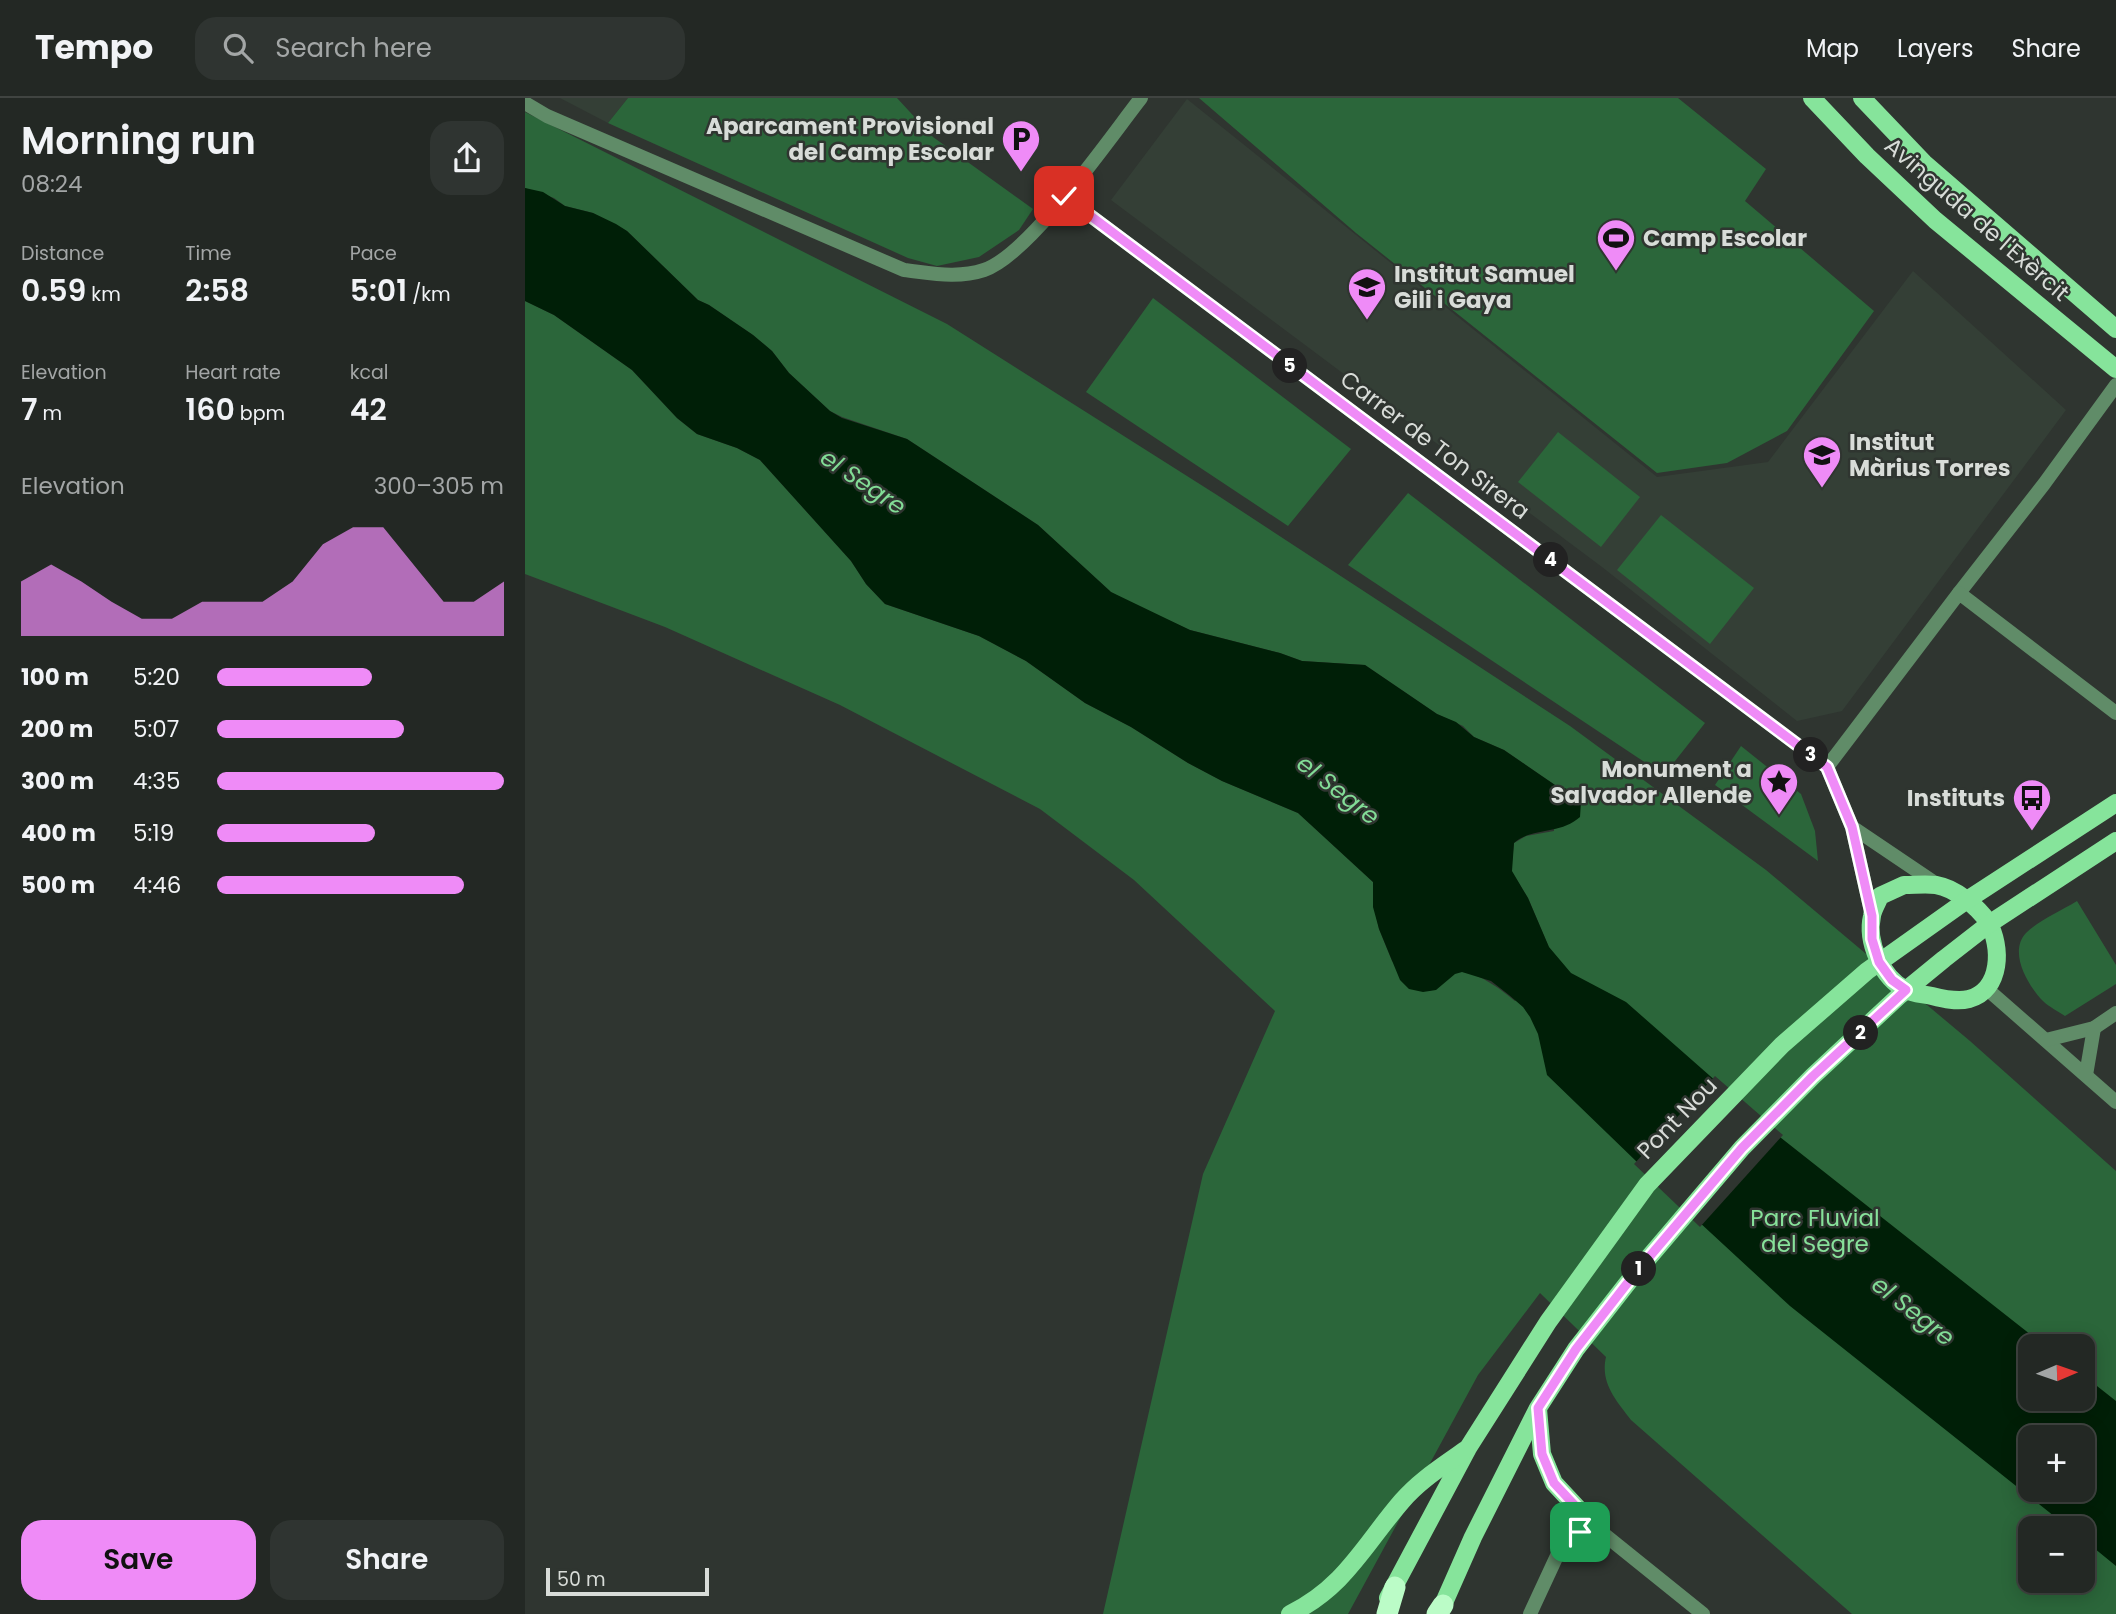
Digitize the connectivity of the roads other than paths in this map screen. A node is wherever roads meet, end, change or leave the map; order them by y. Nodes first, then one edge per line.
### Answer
1 (1142, 98) edge
2 (1812, 98) edge
3 (1862, 98) edge
4 (525, 103) edge
5 (1064, 196) junction
6 (2116, 329) edge
7 (2116, 369) edge
8 (2116, 385) edge
9 (1959, 593) junction
10 (2116, 713) edge
11 (1827, 767) junction
12 (2116, 803) edge
13 (1852, 827) junction
14 (2116, 841) edge
15 (1939, 886) junction
16 (1967, 900) junction
17 (1872, 916) junction
18 (1989, 924) junction
19 (1873, 967) junction
20 (1987, 989) junction
21 (1906, 990) junction
22 (2116, 1013) edge
23 (2094, 1028) junction
24 (2046, 1040) junction
25 (2086, 1075) junction
26 (2116, 1102) edge
27 (1538, 1408) junction
28 (1468, 1448) junction
29 (1573, 1503) junction
30 (1595, 1527) junction
31 (1562, 1545) junction
32 (1395, 1587) junction
33 (1440, 1611) edge
34 (1290, 1614) edge
35 (1377, 1614) edge
36 (1387, 1614) edge
37 (1530, 1614) edge
38 (1703, 1614) edge

1 - 5 street
2 - 7 main road, Avinguda de l'Exèrcit
3 - 6 main road, Avinguda de l'Exèrcit
4 - 5 street
5 - 11 street, Carrer de Ton Sirera
8 - 9 street
9 - 10 street
9 - 11 street
11 - 13 street
12 - 16 main road, Pont Nou
13 - 15 street
13 - 17 street
14 - 18 main road
15 - 16 main road
15 - 17 main road
16 - 18 main road
16 - 19 main road, Pont Nou
17 - 19 main road
18 - 20 main road
18 - 21 main road
19 - 21 main road
19 - 28 main road, Pont Nou
20 - 21 main road
20 - 24 street
21 - 27 main road
22 - 23 street
23 - 24 street
23 - 25 street
24 - 25 street
25 - 26 street
27 - 29 main road
27 - 33 main road
28 - 32 main road, Pont Nou
28 - 34 main road
29 - 30 main road
29 - 31 street
30 - 31 street
30 - 38 street
31 - 37 street
32 - 35 main road, Pont Nou
32 - 36 highway

